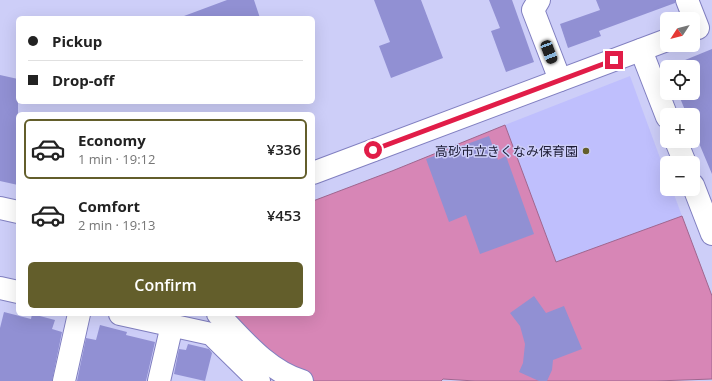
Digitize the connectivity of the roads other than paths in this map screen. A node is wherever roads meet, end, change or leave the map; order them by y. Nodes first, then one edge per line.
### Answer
1 (539, 0) edge
2 (687, 0) edge
3 (701, 27) edge
4 (660, 43) edge
5 (641, 50) junction
6 (560, 80) junction
7 (664, 108) edge
8 (315, 171) edge
9 (697, 196) edge
10 (0, 208) edge
11 (16, 212) edge
12 (712, 234) edge
13 (0, 288) edge
14 (16, 292) edge
15 (79, 316) edge
16 (129, 316) edge
17 (220, 316) edge
18 (172, 325) junction
19 (64, 381) edge
20 (159, 381) edge
21 (259, 381) edge
22 (302, 381) edge

1 - 6 street
2 - 3 street
4 - 5 street
5 - 6 street
5 - 7 street
6 - 8 street
9 - 12 street
10 - 11 street
13 - 14 street
15 - 19 street
16 - 18 street
17 - 22 street
18 - 20 street
18 - 21 street

